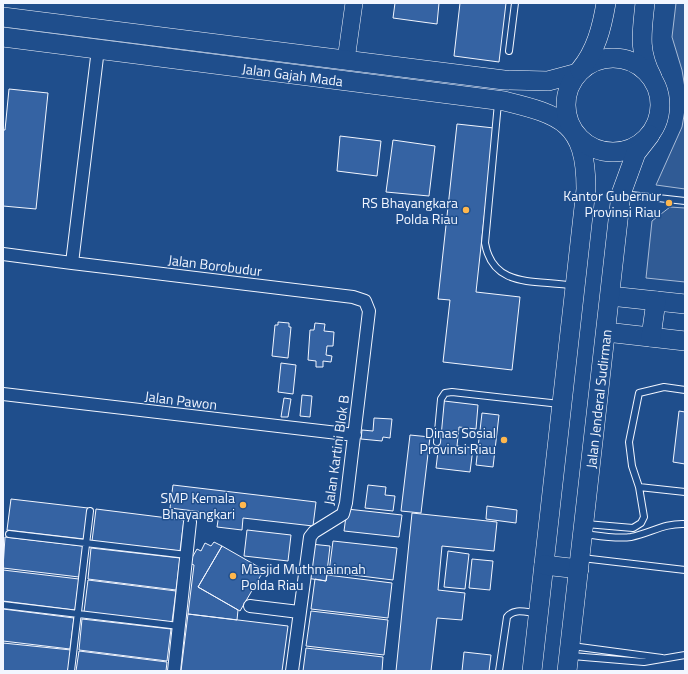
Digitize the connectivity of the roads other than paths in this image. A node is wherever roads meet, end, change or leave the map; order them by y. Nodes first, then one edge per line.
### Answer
1 (354, 3) edge
2 (515, 3) edge
3 (606, 3) edge
4 (645, 3) edge
5 (3, 17) edge
6 (101, 29) junction
7 (3, 37) edge
8 (98, 49) junction
9 (273, 51) junction
10 (509, 51) dead end
11 (346, 60) junction
12 (271, 70) junction
13 (578, 73) junction
14 (653, 80) junction
15 (499, 100) junction
16 (575, 133) junction
17 (650, 134) junction
18 (621, 194) junction
19 (685, 201) edge
20 (3, 254) edge
21 (72, 262) junction
22 (575, 286) junction
23 (610, 296) junction
24 (353, 297) joint
25 (656, 301) junction
26 (685, 304) edge
27 (606, 332) junction
28 (652, 337) junction
29 (685, 341) edge
30 (685, 390) edge
31 (3, 394) edge
32 (562, 404) junction
33 (355, 435) junction
34 (436, 442) dead end
35 (639, 487) junction
36 (685, 492) edge
37 (90, 511) dead end
38 (190, 522) dead end
39 (685, 524) edge
40 (584, 529) junction
41 (9, 534) dead end
42 (86, 543) junction
43 (187, 555) junction
44 (580, 563) junction
45 (544, 565) junction
46 (685, 570) edge
47 (3, 605) edge
48 (250, 606) dead end
49 (300, 612) junction
50 (538, 613) junction
51 (78, 614) junction
52 (179, 626) junction
53 (685, 655) edge
54 (569, 658) edge
55 (664, 658) junction
56 (71, 671) edge
57 (174, 671) edge
58 (292, 671) edge
59 (499, 671) edge
60 (532, 671) edge

1 - 11 street
2 - 10 lane
3 - 13 main road
4 - 14 main road
5 - 6 main road, Jalan Gajah Mada
6 - 8 main road
6 - 9 main road, Jalan Gajah Mada
7 - 8 main road, Jalan Gajah Mada
8 - 12 main road, Jalan Gajah Mada
8 - 21 street
9 - 11 main road, Jalan Gajah Mada
9 - 12 main road
11 - 13 main road, Jalan Gajah Mada
12 - 15 main road, Jalan Gajah Mada
13 - 14 main road
13 - 16 main road
14 - 17 main road
15 - 16 main road, Jalan Gajah Mada
15 - 22 lane
16 - 17 main road
16 - 22 main road
17 - 18 main road, Jalan Jenderal Sudirman
18 - 19 lane
18 - 23 main road, Jalan Jenderal Sudirman
20 - 21 street, Jalan Borobudur
21 - 24 street, Jalan Borobudur
22 - 32 main road
23 - 25 main road
23 - 27 main road, Jalan Jenderal Sudirman
24 - 33 street, Jalan Kartini Blok B
25 - 26 main road
25 - 28 main road
27 - 28 main road
27 - 40 main road, Jalan Jenderal Sudirman
28 - 29 main road
30 - 35 lane
31 - 33 street, Jalan Pawon
32 - 34 lane
32 - 45 main road
33 - 49 street, Jalan Kartini Blok B
35 - 36 lane
35 - 40 lane
37 - 42 lane
38 - 43 street
39 - 40 lane
40 - 44 main road, Jalan Jenderal Sudirman
41 - 42 lane
42 - 43 lane
42 - 51 lane
43 - 52 street
44 - 45 main road
44 - 46 lane
44 - 54 main road, Jalan Jenderal Sudirman
45 - 50 main road
47 - 51 lane
48 - 49 street
49 - 58 street, Jalan Kartini Blok B
50 - 59 lane
50 - 60 main road
51 - 52 lane
51 - 56 lane
52 - 57 street
53 - 55 lane
54 - 55 lane
54 - 55 lane

